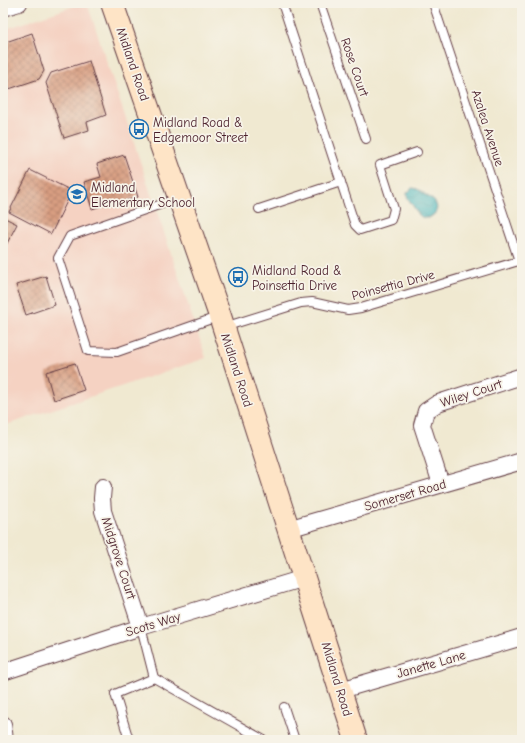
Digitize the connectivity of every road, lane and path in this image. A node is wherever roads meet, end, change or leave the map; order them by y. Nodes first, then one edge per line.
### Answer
1 (19, 3) edge
2 (112, 3) edge
3 (282, 3) edge
4 (320, 3) edge
5 (433, 3) edge
6 (3, 8) edge
7 (366, 139) dead end
8 (417, 152) dead end
9 (341, 182) junction
10 (180, 197) junction
11 (259, 209) dead end
12 (520, 260) edge
13 (222, 322) junction
14 (522, 376) edge
15 (522, 461) edge
16 (441, 484) junction
17 (103, 487) dead end
18 (288, 529) junction
19 (304, 578) junction
20 (141, 627) junction
21 (522, 637) edge
22 (3, 672) edge
23 (154, 678) junction
24 (341, 690) junction
25 (284, 707) dead end
26 (3, 724) edge
27 (5, 740) edge
28 (130, 740) edge
29 (264, 740) edge
30 (295, 740) edge
31 (356, 740) edge

1 - 6 street
2 - 10 main road, Midland Road
3 - 9 lane
4 - 7 lane, Rose Court
5 - 12 lane, Azalea Avenue
8 - 9 lane
9 - 11 lane
10 - 13 main road, Midland Road
10 - 13 lane, Poinsettia Drive
12 - 13 lane, Poinsettia Drive
13 - 18 main road, Midland Road
14 - 16 street, Wiley Court
15 - 16 street, Somerset Road
16 - 18 street, Somerset Road
17 - 20 street, Midgrove Court
18 - 19 main road, Midland Road
19 - 20 street, Scots Way
19 - 24 main road, Midland Road
20 - 22 street, Scots Way
20 - 23 lane
21 - 24 street, Janette Lane
23 - 28 lane
23 - 29 lane
24 - 31 main road, Midland Road
25 - 30 lane
26 - 27 street

